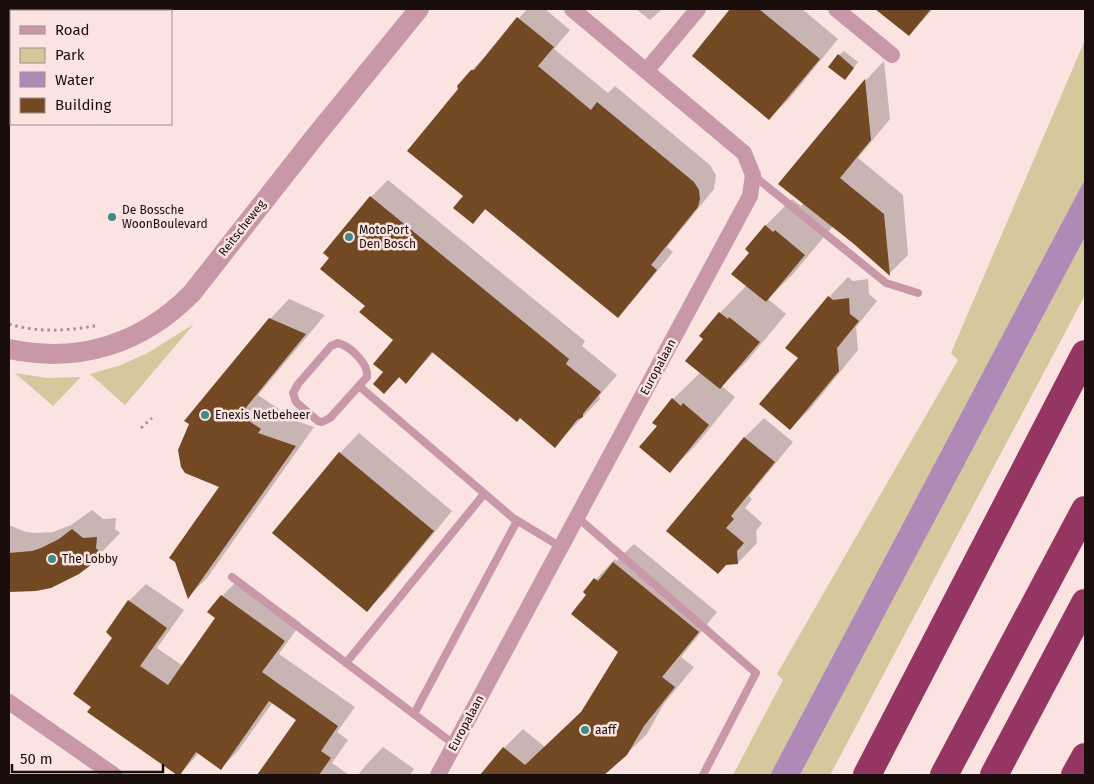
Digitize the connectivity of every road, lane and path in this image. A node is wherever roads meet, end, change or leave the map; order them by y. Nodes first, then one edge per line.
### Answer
1 (419, 9) edge
2 (572, 9) edge
3 (698, 9) edge
4 (836, 9) edge
5 (892, 55) dead end
6 (646, 71) junction
7 (753, 175) junction
8 (918, 293) dead end
9 (9, 324) edge
10 (104, 324) dead end
11 (9, 349) edge
12 (1085, 354) edge
13 (359, 386) junction
14 (152, 418) dead end
15 (141, 428) dead end
16 (484, 494) junction
17 (1085, 510) edge
18 (577, 517) junction
19 (516, 521) junction
20 (561, 547) junction
21 (232, 578) dead end
22 (1085, 603) edge
23 (346, 663) junction
24 (9, 702) edge
25 (414, 714) junction
26 (455, 745) junction
27 (1085, 756) edge
28 (114, 775) edge
29 (438, 775) edge
30 (703, 775) edge
31 (867, 775) edge
32 (944, 775) edge
33 (994, 775) edge
34 (1075, 775) edge

1 - 11 street, Reitscheweg
2 - 6 street
3 - 6 street
4 - 5 street
6 - 7 street
7 - 8 lane
7 - 18 street, Europalaan
9 - 10 path
12 - 31 highway
13 - 13 lane
13 - 16 lane
14 - 15 path
16 - 19 lane
16 - 23 lane
17 - 32 highway
18 - 20 street, Europalaan
18 - 30 lane
19 - 20 lane
19 - 25 lane
20 - 26 street, Europalaan
21 - 23 lane
22 - 33 highway
23 - 25 lane
24 - 28 street
25 - 26 lane
26 - 29 street, Europalaan
27 - 34 highway

